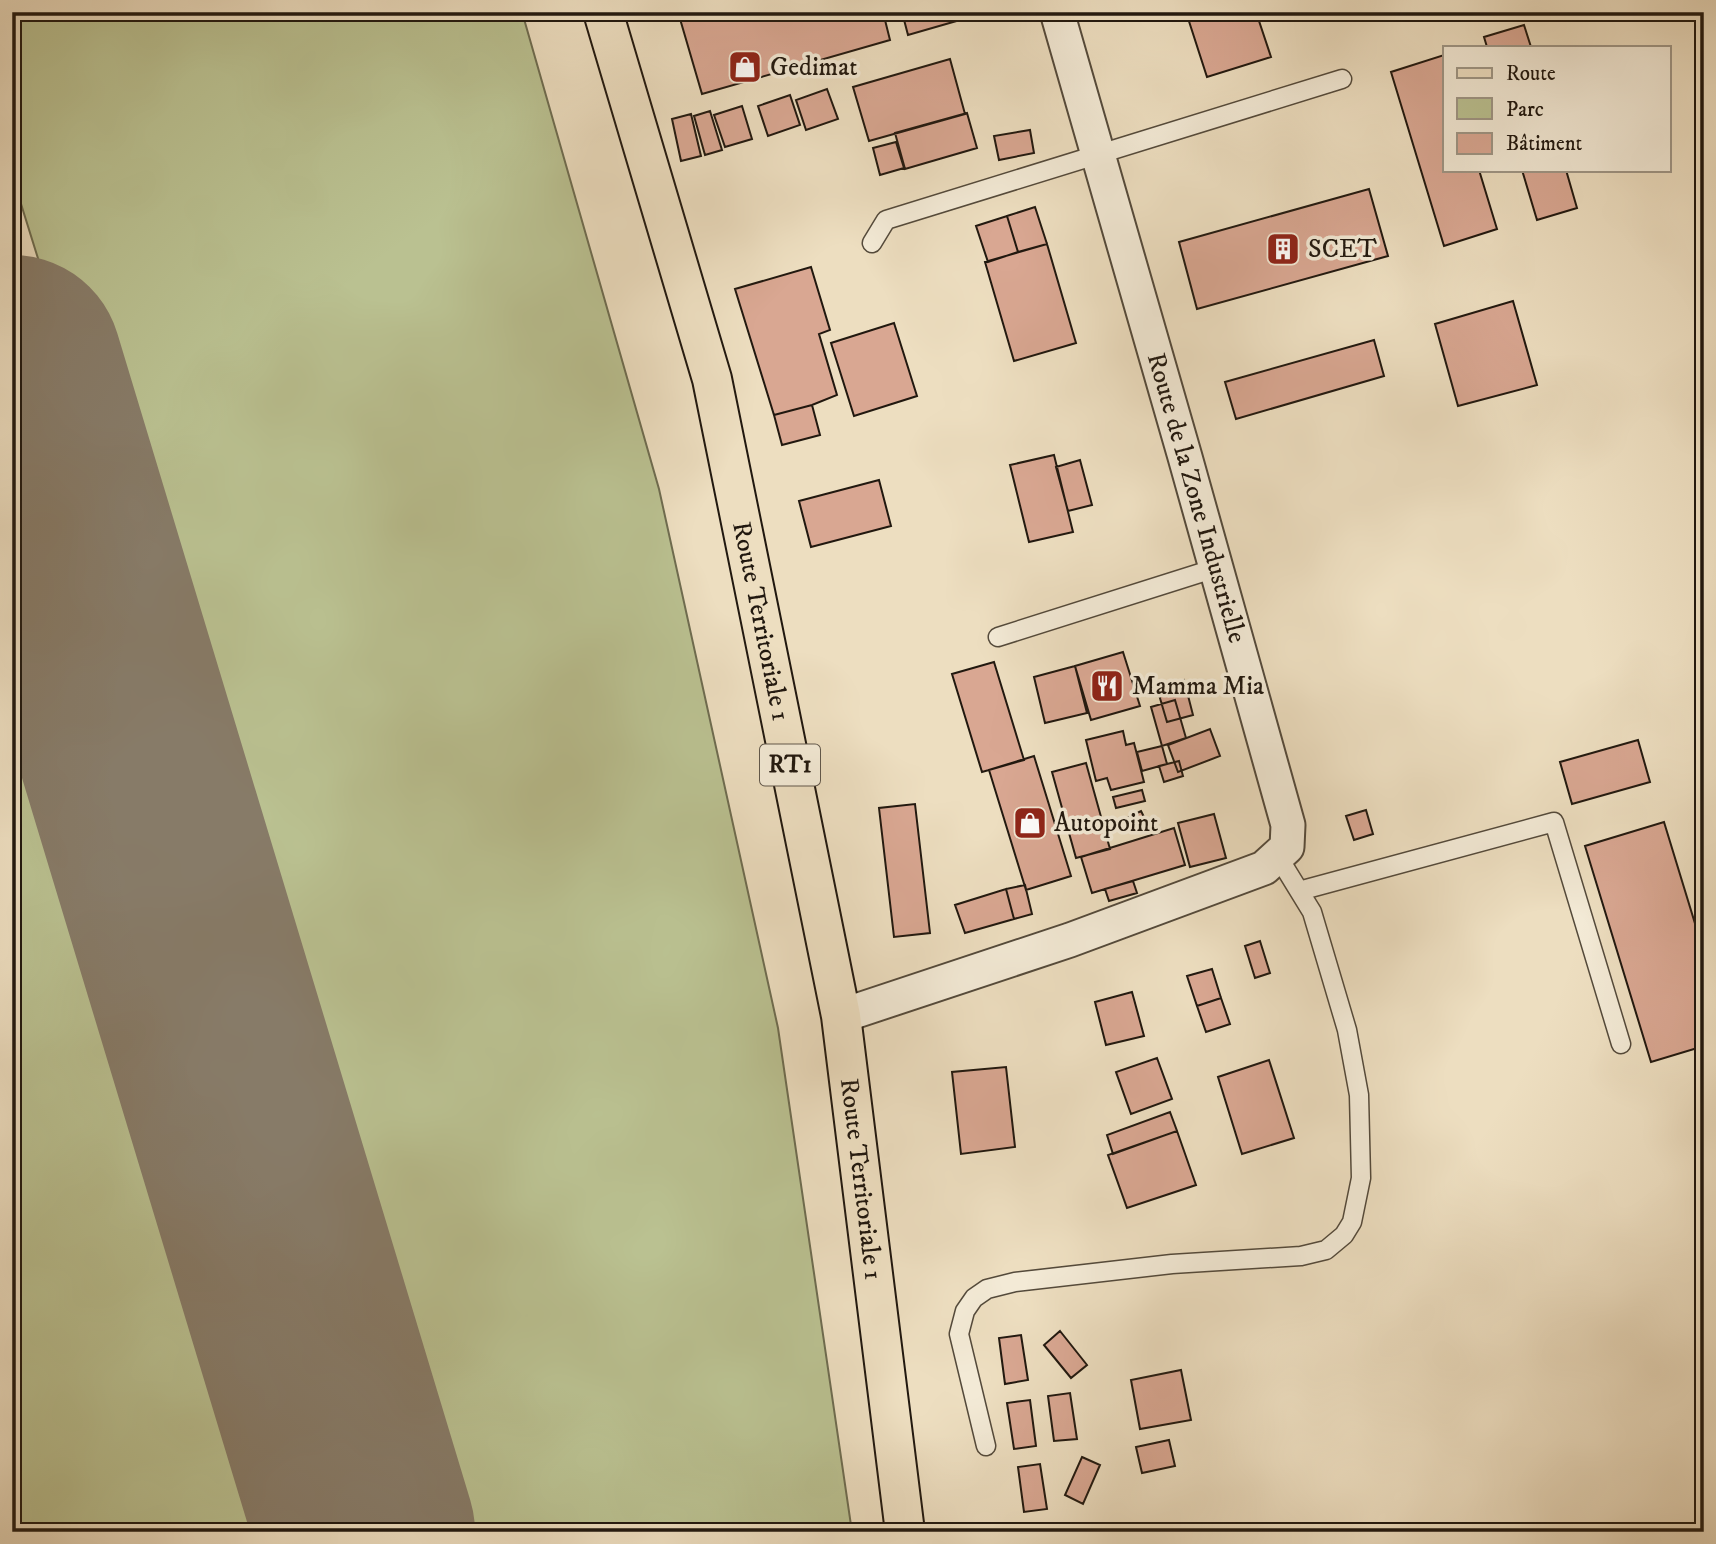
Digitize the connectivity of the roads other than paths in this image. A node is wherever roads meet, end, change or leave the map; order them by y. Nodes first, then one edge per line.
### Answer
1 (603, 12) edge
2 (1057, 12) edge
3 (1342, 79) dead end
4 (1098, 155) junction
5 (872, 243) dead end
6 (1216, 568) junction
7 (999, 637) dead end
8 (1277, 855) junction
9 (1299, 891) junction
10 (841, 1016) junction
11 (1621, 1044) dead end
12 (986, 1446) dead end
13 (905, 1532) edge

1 - 10 main road, Route Territoriale 1 / RT1
2 - 4 street, Route de la Zone Industrielle
3 - 4 lane
4 - 5 lane
4 - 6 street, Route de la Zone Industrielle
6 - 7 lane
6 - 8 street, Route de la Zone Industrielle
8 - 9 lane
8 - 10 street
9 - 11 lane
9 - 12 lane
10 - 13 main road, Route Territoriale 1 / RT1

